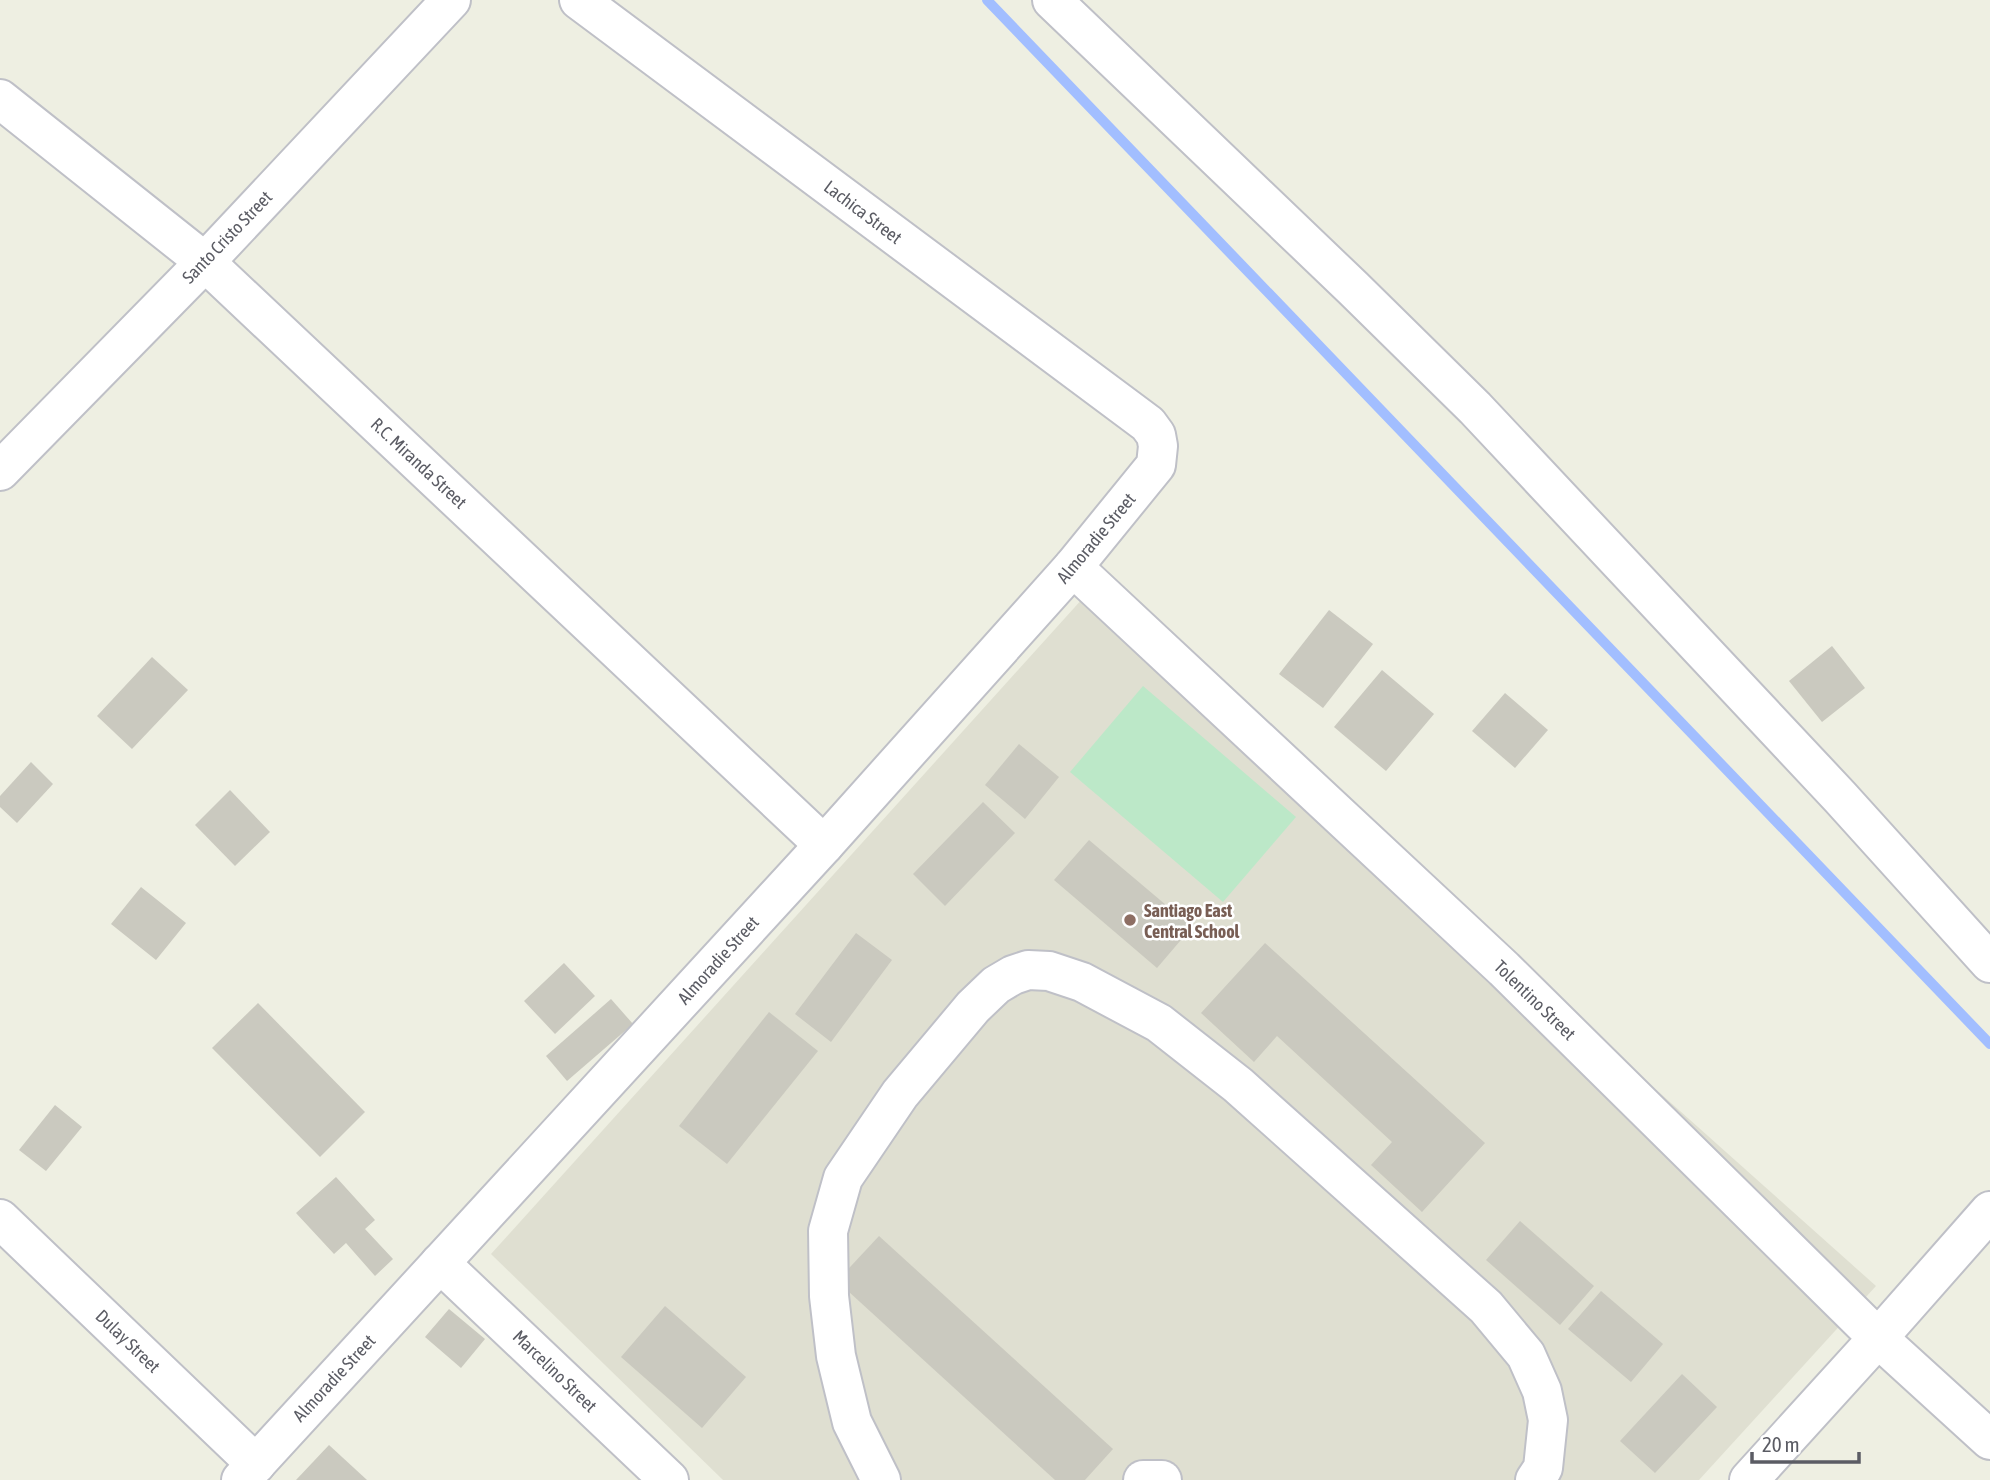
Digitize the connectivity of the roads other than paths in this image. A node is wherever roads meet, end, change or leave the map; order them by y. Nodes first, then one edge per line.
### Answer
1 (450, 0) edge
2 (579, 0) edge
3 (1052, 0) edge
4 (0, 99) edge
5 (205, 262) junction
6 (1148, 424) joint
7 (0, 471) edge
8 (1073, 567) junction
9 (824, 845) junction
10 (1990, 962) edge
11 (1990, 1211) edge
12 (0, 1219) edge
13 (440, 1263) junction
14 (1878, 1338) junction
15 (1990, 1440) edge
16 (248, 1472) edge
17 (669, 1480) edge
18 (881, 1480) edge
19 (1143, 1480) edge
20 (1162, 1480) edge
21 (1535, 1480) edge
22 (1749, 1480) edge

1 - 5 street, Santo Cristo Street
2 - 6 street, Lachica Street
3 - 10 street
4 - 5 street, R.C. Miranda Street
5 - 7 street, Santo Cristo Street
5 - 9 street, R.C. Miranda Street
6 - 8 street, Almoradie Street
8 - 9 street, Almoradie Street
8 - 14 street, Tolentino Street
9 - 13 street, Almoradie Street
11 - 14 street
12 - 16 street, Dulay Street
13 - 16 street, Almoradie Street
13 - 17 street, Marcelino Street
14 - 15 street, Tolentino Street
14 - 22 street
18 - 21 street
19 - 20 street

